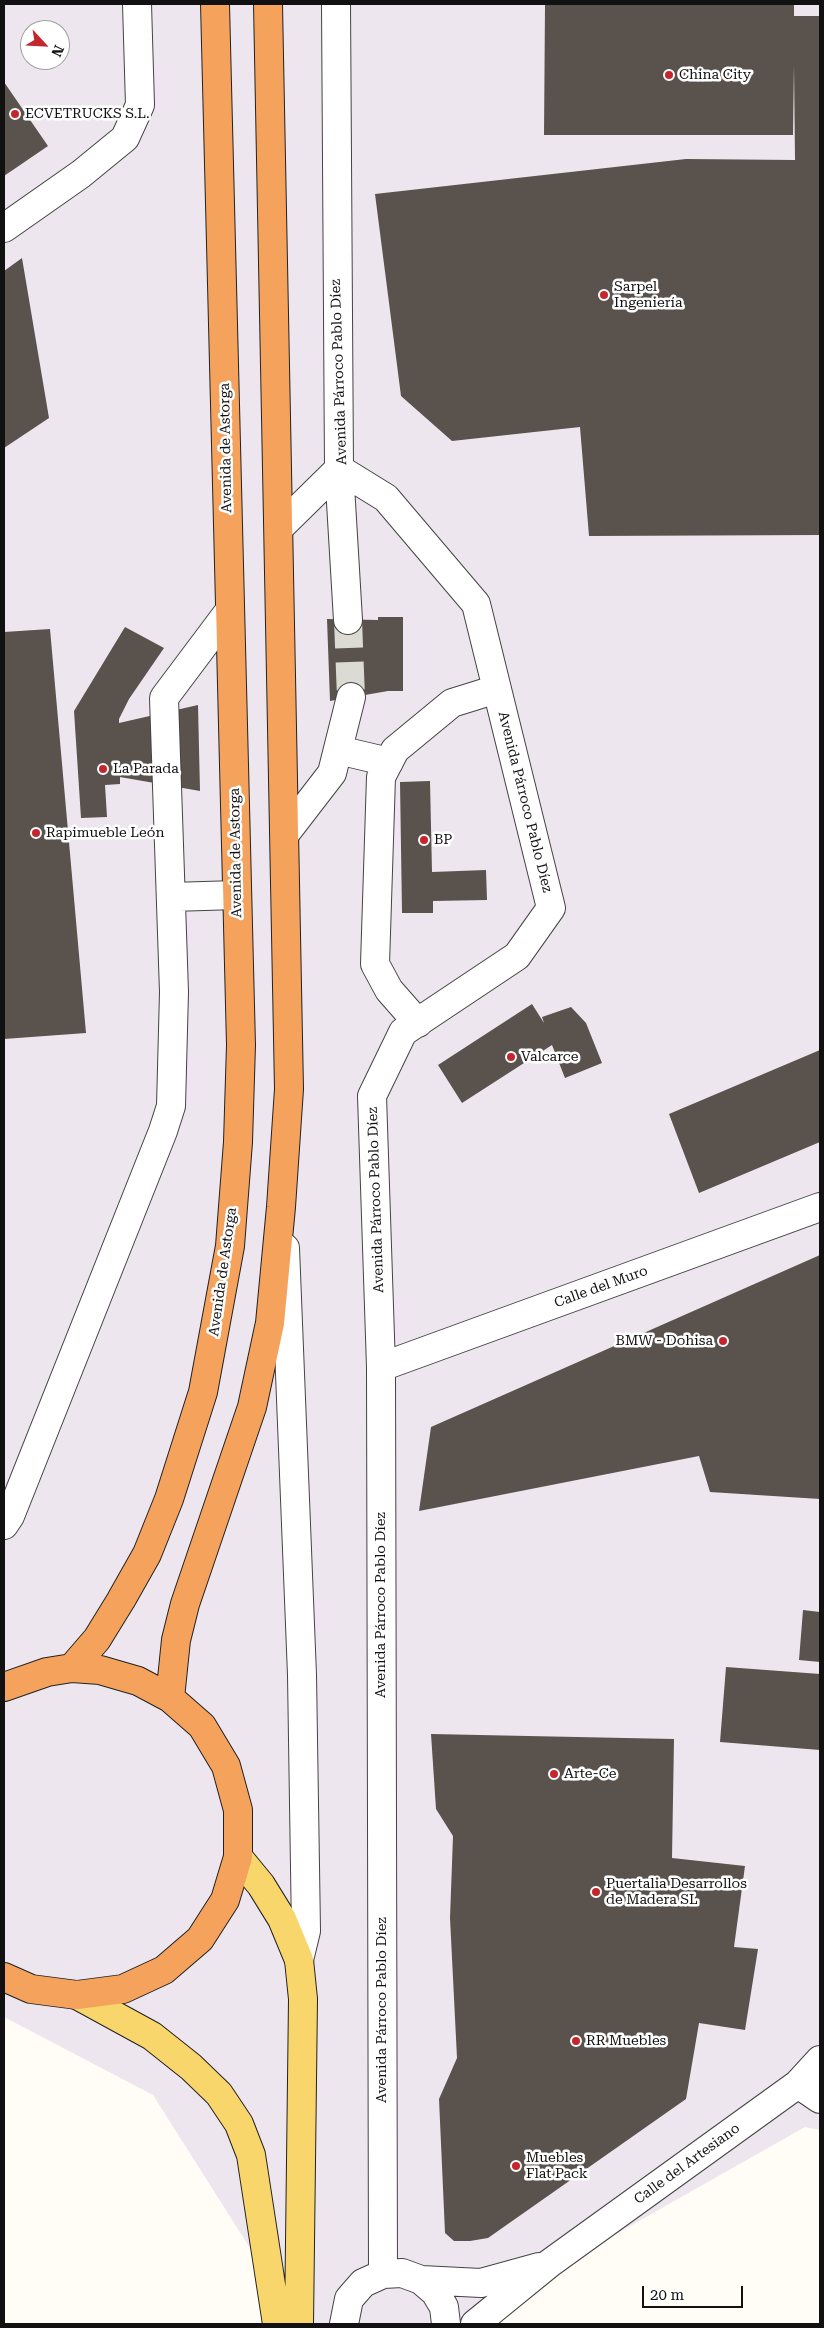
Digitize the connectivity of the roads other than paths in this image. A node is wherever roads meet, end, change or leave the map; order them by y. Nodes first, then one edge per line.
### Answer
1 (137, 4) edge
2 (215, 4) edge
3 (268, 4) edge
4 (336, 4) edge
5 (4, 228) edge
6 (339, 469) junction
7 (279, 528) junction
8 (230, 610) junction
9 (348, 620) tunnel mouth
10 (497, 689) junction
11 (351, 697) tunnel mouth
12 (338, 750) junction
13 (388, 762) junction
14 (285, 834) junction
15 (237, 895) junction
16 (171, 897) junction
17 (418, 1023) junction
18 (281, 1206) junction
19 (820, 1207) edge
20 (381, 1367) junction
21 (4, 1525) edge
22 (72, 1668) junction
23 (4, 1687) edge
24 (170, 1698) junction
25 (238, 1856) junction
26 (299, 1960) junction
27 (4, 1977) edge
28 (77, 1995) junction
29 (820, 2060) edge
30 (798, 2084) junction
31 (820, 2099) edge
32 (550, 2264) junction
33 (383, 2274) junction
34 (421, 2280) junction
35 (277, 2324) edge
36 (299, 2324) edge
37 (344, 2324) edge
38 (446, 2324) edge
39 (475, 2324) edge

1 - 5 street
2 - 8 highway, Avenida de Astorga
3 - 7 highway
4 - 6 street, Avenida Párroco Pablo Díez
6 - 7 street
6 - 9 street
6 - 10 street, Avenida Párroco Pablo Díez
7 - 14 highway
8 - 15 highway, Avenida de Astorga
8 - 16 street
10 - 13 street
10 - 17 street, Avenida Párroco Pablo Díez
11 - 12 street
12 - 13 street
12 - 14 street
13 - 17 street
14 - 18 highway
15 - 16 street
15 - 22 highway, Avenida de Astorga
16 - 21 street
17 - 20 street, Avenida Párroco Pablo Díez
18 - 24 highway
18 - 26 street
19 - 20 street, Calle del Muro
20 - 33 street, Avenida Párroco Pablo Díez
22 - 23 highway
22 - 24 highway
24 - 25 highway
25 - 26 main road
25 - 28 highway
26 - 36 main road
27 - 28 highway
28 - 35 main road
29 - 30 street, Calle del Artesiano
30 - 31 street
30 - 32 street, Calle del Artesiano
32 - 34 street, Calle del Artesiano
32 - 39 street, Calle del Artesiano
33 - 34 street, Calle del Artesiano
33 - 37 street
34 - 38 street

